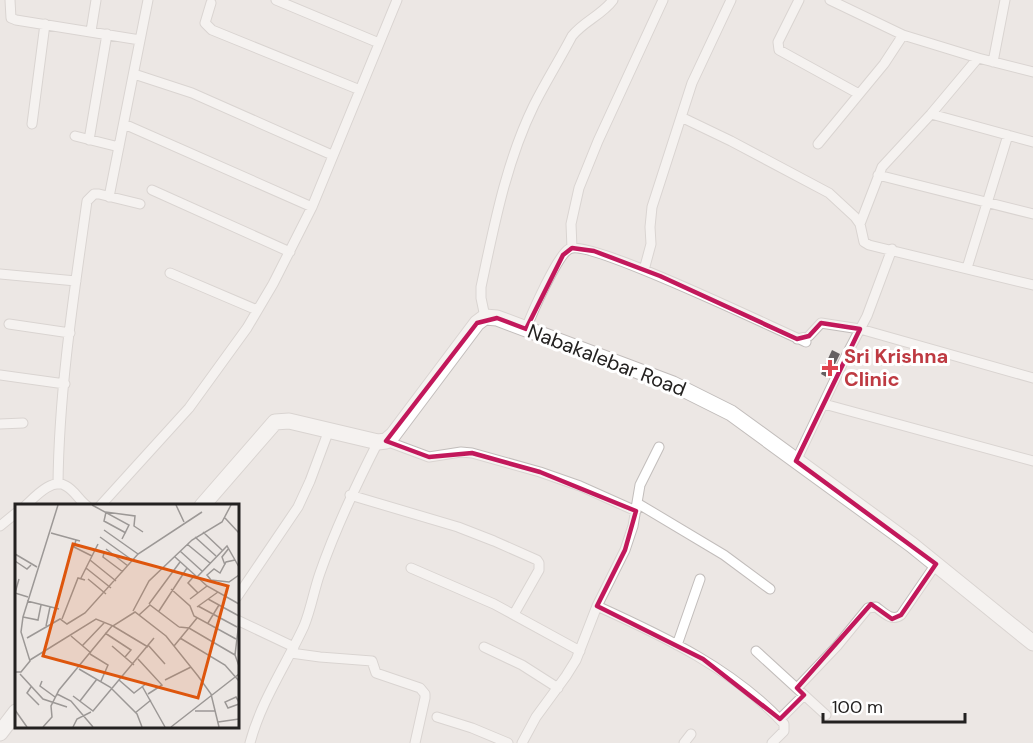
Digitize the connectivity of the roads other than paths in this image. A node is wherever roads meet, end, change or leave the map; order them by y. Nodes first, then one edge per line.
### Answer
1 (10, 0) edge
2 (96, 0) edge
3 (148, 0) edge
4 (276, 0) edge
5 (613, 0) edge
6 (663, 0) edge
7 (731, 0) edge
8 (799, 0) edge
9 (830, 0) edge
10 (1005, 0) edge
11 (395, 1) edge
12 (211, 3) dead end
13 (45, 24) junction
14 (92, 31) junction
15 (107, 34) junction
16 (903, 34) junction
17 (140, 40) junction
18 (379, 43) junction
19 (978, 58) junction
20 (993, 62) junction
21 (1033, 72) edge
22 (134, 74) junction
23 (360, 90) junction
24 (859, 94) junction
25 (931, 114) junction
26 (681, 117) junction
27 (32, 124) dead end
28 (124, 124) junction
29 (1008, 135) junction
30 (75, 136) dead end
31 (89, 140) junction
32 (1033, 142) edge
33 (818, 144) dead end
34 (119, 147) junction
35 (332, 155) junction
36 (878, 176) junction
37 (152, 190) dead end
38 (109, 197) junction
39 (986, 201) junction
40 (140, 204) dead end
41 (312, 207) junction
42 (1033, 214) edge
43 (860, 224) junction
44 (572, 248) junction
45 (892, 249) junction
46 (290, 252) junction
47 (967, 268) junction
48 (644, 270) junction
49 (170, 273) dead end
50 (0, 274) edge
51 (76, 281) junction
52 (1033, 285) edge
53 (257, 310) junction
54 (485, 317) junction
55 (9, 324) dead end
56 (526, 328) junction
57 (860, 328) junction
58 (70, 333) junction
59 (0, 375) edge
60 (1033, 378) edge
61 (65, 384) junction
62 (824, 404) junction
63 (22, 423) dead end
64 (0, 424) edge
65 (329, 430) junction
66 (382, 441) junction
67 (659, 447) dead end
68 (796, 461) junction
69 (1033, 461) edge
70 (58, 484) junction
71 (350, 495) junction
72 (26, 504) edge
73 (85, 504) edge
74 (102, 504) edge
75 (204, 504) edge
76 (636, 507) junction
77 (15, 514) edge
78 (0, 526) edge
79 (936, 564) junction
80 (411, 568) dead end
81 (700, 579) dead end
82 (770, 589) dead end
83 (238, 596) edge
84 (597, 606) junction
85 (514, 614) junction
86 (238, 621) edge
87 (1033, 643) edge
88 (677, 645) junction
89 (484, 647) dead end
90 (292, 650) junction
91 (580, 651) junction
92 (756, 651) dead end
93 (558, 688) junction
94 (800, 692) junction
95 (15, 713) edge
96 (826, 715) dead end
97 (437, 717) dead end
98 (780, 719) junction
99 (0, 733) edge
100 (691, 734) dead end
101 (250, 743) edge
102 (416, 743) edge
103 (508, 743) edge
104 (522, 743) edge
105 (684, 743) edge
106 (772, 743) edge

1 - 13 street
2 - 14 street
3 - 17 street
4 - 18 street
5 - 54 street
6 - 44 street
7 - 26 street
8 - 24 street
9 - 16 street
10 - 20 street
11 - 18 street
12 - 23 street
13 - 14 street
13 - 27 street
14 - 15 street
15 - 17 street
15 - 31 street
16 - 19 street
16 - 24 street
17 - 22 street
18 - 23 street
19 - 20 street
19 - 25 street
20 - 21 street
22 - 28 street
22 - 35 street
23 - 35 street
24 - 33 street
25 - 29 street
25 - 36 street
26 - 43 street
26 - 48 street
28 - 34 street
28 - 41 street
29 - 32 street
29 - 39 street
30 - 31 street
31 - 34 street
34 - 38 street
35 - 41 street
36 - 39 street
36 - 43 street
37 - 46 street
38 - 40 street
38 - 51 street
39 - 42 street
39 - 47 street
41 - 46 street
43 - 45 street
44 - 48 street
44 - 56 street
45 - 47 street
45 - 57 street
46 - 53 street
47 - 52 street
48 - 57 street
49 - 53 street
50 - 51 street
51 - 58 street
53 - 74 street
54 - 56 main road, Nabakalebar Road
54 - 66 main road
55 - 58 street
56 - 68 main road, Nabakalebar Road
57 - 60 street
57 - 62 street
58 - 61 street
59 - 61 street
61 - 70 street
62 - 68 street
62 - 69 street
63 - 64 street
65 - 66 main road
65 - 75 main road
65 - 83 street
66 - 71 street
66 - 76 street
67 - 76 street
68 - 79 main road, Nabakalebar Road
70 - 72 street
70 - 73 street
71 - 85 street
71 - 90 street
76 - 82 street
76 - 84 street
77 - 78 street
79 - 87 main road, Nabakalebar Road
79 - 94 street
80 - 85 street
81 - 88 street
84 - 88 street
84 - 91 street
85 - 91 street
86 - 90 street
88 - 98 street
89 - 93 street
90 - 101 street
90 - 102 street
91 - 93 street
92 - 94 street
93 - 104 street
94 - 96 street
94 - 98 street
95 - 99 main road
97 - 103 street
98 - 106 street
100 - 105 street

